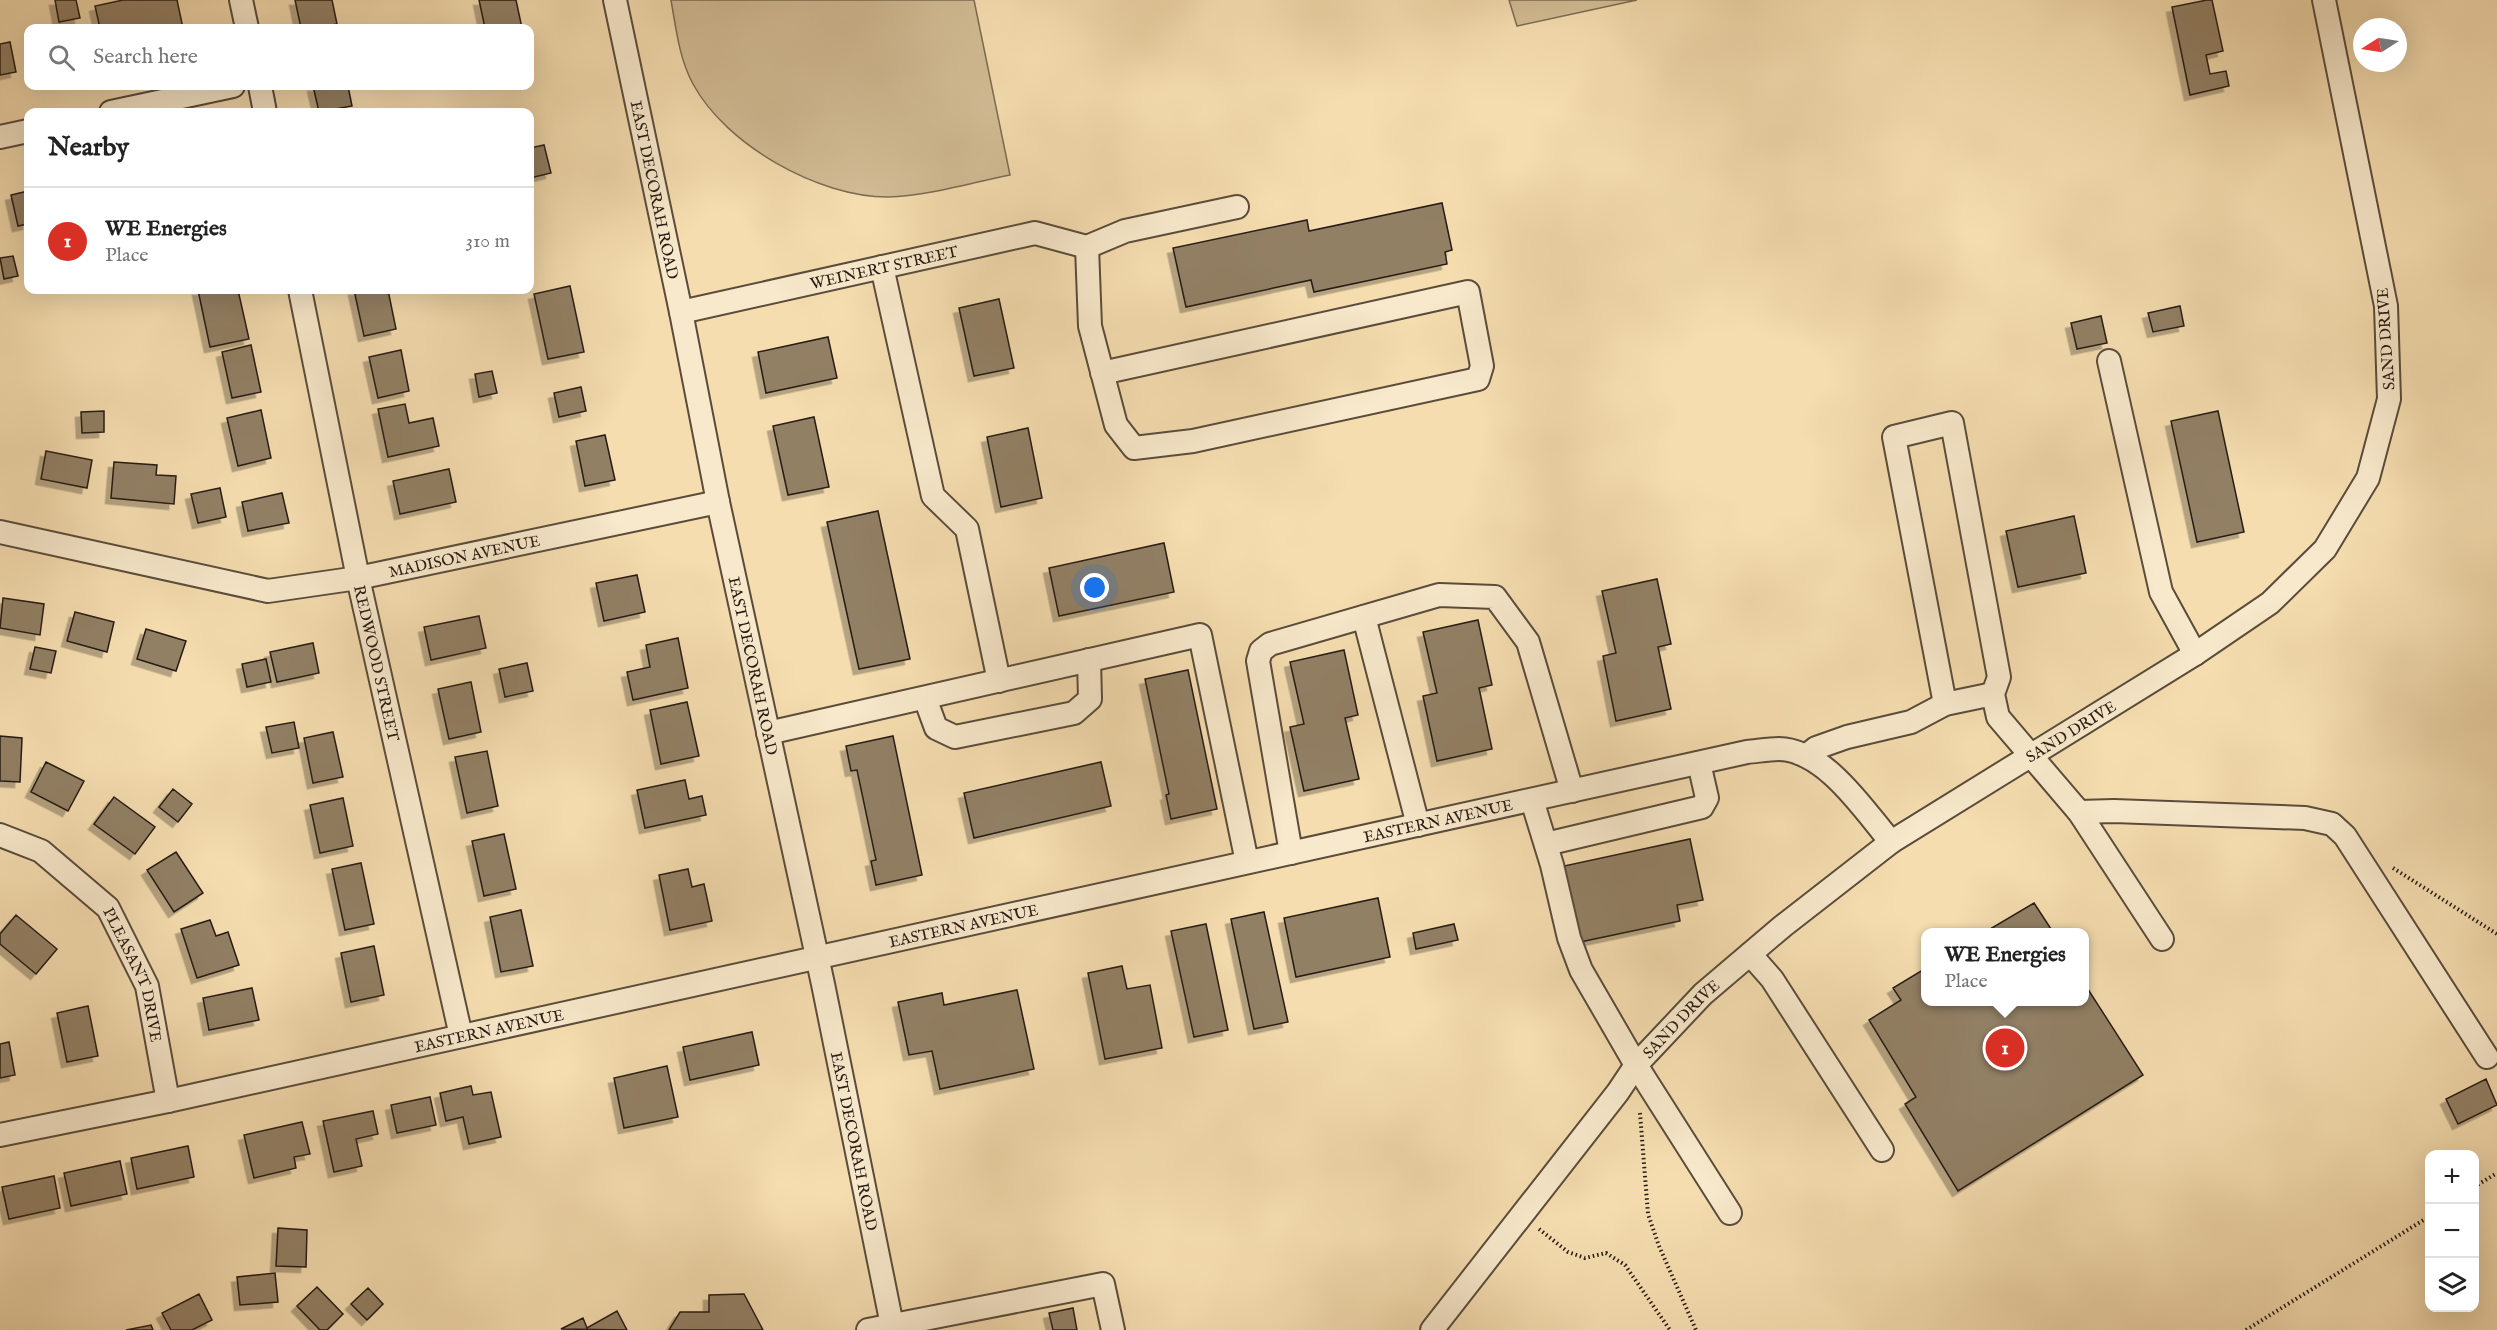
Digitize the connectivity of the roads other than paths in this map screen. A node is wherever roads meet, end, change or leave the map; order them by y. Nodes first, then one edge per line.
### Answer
1 (241, 0) edge
2 (615, 0) edge
3 (2324, 0) edge
4 (246, 24) edge
5 (214, 90) edge
6 (261, 90) edge
7 (130, 108) edge
8 (264, 108) edge
9 (24, 132) edge
10 (0, 137) edge
11 (1237, 207) dead end
12 (1087, 247) junction
13 (882, 267) junction
14 (301, 294) edge
15 (681, 312) junction
16 (2109, 361) dead end
17 (1102, 373) junction
18 (718, 502) junction
19 (0, 532) edge
20 (358, 578) junction
21 (1364, 617) junction
22 (2195, 654) junction
23 (1089, 660) junction
24 (999, 681) junction
25 (1993, 694) junction
26 (925, 698) junction
27 (1945, 704) junction
28 (768, 733) junction
29 (2031, 755) junction
30 (1806, 756) junction
31 (1699, 763) junction
32 (1572, 791) junction
33 (1532, 800) junction
34 (2079, 812) junction
35 (1418, 825) junction
36 (0, 835) edge
37 (1891, 842) junction
38 (1546, 844) junction
39 (1291, 853) junction
40 (1247, 862) junction
41 (2162, 939) dead end
42 (1750, 954) junction
43 (817, 956) junction
44 (461, 1036) junction
45 (2487, 1057) dead end
46 (1636, 1065) junction
47 (168, 1101) junction
48 (0, 1135) edge
49 (1882, 1150) dead end
50 (1730, 1213) dead end
51 (893, 1327) edge
52 (868, 1330) edge
53 (1113, 1330) edge
54 (1432, 1330) edge

1 - 4 street
2 - 15 street, EAST DECORAH ROAD
3 - 22 street, SAND DRIVE
5 - 7 street
6 - 8 street
9 - 10 street
11 - 12 street
12 - 13 street, WEINERT STREET
12 - 17 street
13 - 15 street, WEINERT STREET
13 - 24 street
14 - 20 street, REDWOOD STREET
15 - 18 street, EAST DECORAH ROAD
16 - 22 street
17 - 17 street
18 - 20 street, MADISON AVENUE
18 - 28 street, EAST DECORAH ROAD
19 - 20 street, MADISON AVENUE
20 - 44 street, REDWOOD STREET
21 - 32 street
21 - 35 street
21 - 39 street
22 - 29 street, SAND DRIVE
23 - 24 street
23 - 26 street
23 - 40 street
24 - 26 street
25 - 27 street
25 - 27 street
25 - 29 street
26 - 28 street
27 - 30 street
28 - 43 street, EAST DECORAH ROAD
29 - 34 street
29 - 37 street, SAND DRIVE
30 - 31 street, EASTERN AVENUE
30 - 37 street, EASTERN AVENUE
31 - 32 street, EASTERN AVENUE
31 - 38 street
32 - 33 street, EASTERN AVENUE
33 - 35 street, EASTERN AVENUE
33 - 38 street
34 - 41 street
34 - 45 street
35 - 39 street, EASTERN AVENUE
36 - 47 street, PLEASANT DRIVE
37 - 42 street, SAND DRIVE
38 - 46 street
39 - 40 street, EASTERN AVENUE
40 - 43 street, EASTERN AVENUE
42 - 46 street, SAND DRIVE
42 - 49 street
43 - 44 street, EASTERN AVENUE
43 - 51 street, EAST DECORAH ROAD
44 - 47 street, EASTERN AVENUE
46 - 50 street
46 - 54 street, SAND DRIVE
47 - 48 street, EASTERN AVENUE
51 - 52 street
51 - 53 street

